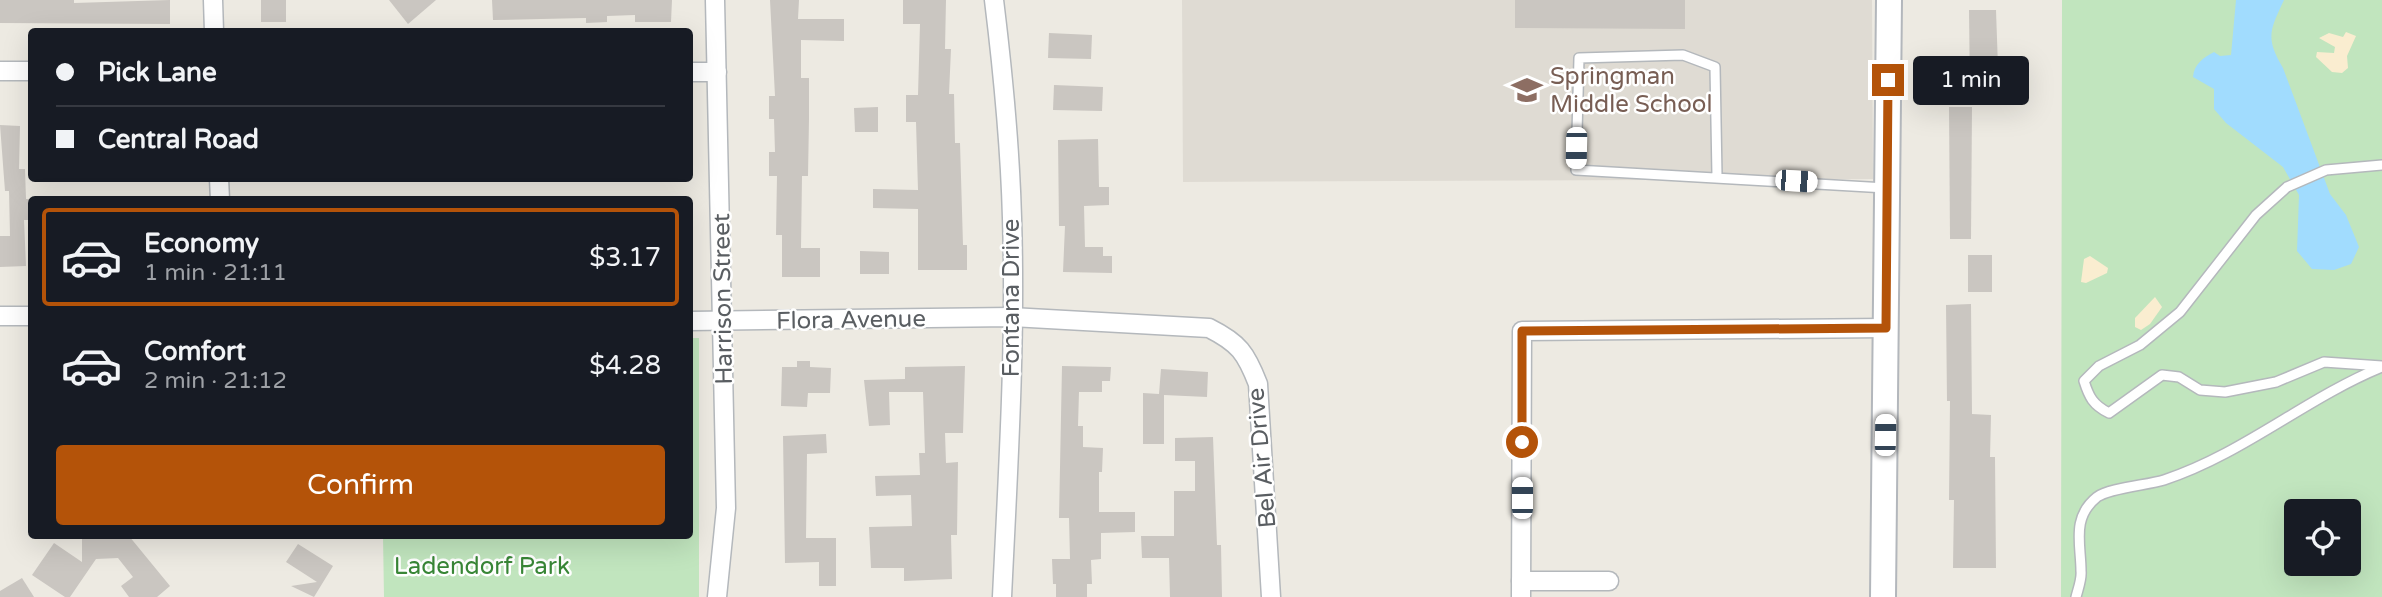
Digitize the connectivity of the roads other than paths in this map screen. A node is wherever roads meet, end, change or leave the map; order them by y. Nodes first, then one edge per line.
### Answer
1 (213, 0) edge
2 (715, 0) edge
3 (994, 0) edge
4 (1889, 0) edge
5 (214, 28) edge
6 (0, 71) edge
7 (28, 71) edge
8 (693, 72) edge
9 (717, 72) junction
10 (2382, 165) edge
11 (1717, 176) junction
12 (1887, 188) junction
13 (0, 316) edge
14 (28, 316) edge
15 (1012, 317) junction
16 (693, 321) edge
17 (724, 322) junction
18 (1886, 328) junction
19 (2382, 366) edge
20 (1609, 581) dead end
21 (1521, 589) edge
22 (717, 597) edge
23 (1002, 597) edge
24 (1271, 597) edge
25 (1883, 597) edge
26 (2076, 597) edge

1 - 5 street
2 - 9 street, Harrison Street
3 - 15 street, Fontana Drive
4 - 12 main road
6 - 7 street
8 - 9 street
9 - 17 street, Harrison Street
10 - 19 lane
11 - 11 lane
11 - 12 lane
12 - 18 main road
13 - 14 street
15 - 17 street, Flora Avenue
15 - 23 street, Fontana Drive
15 - 24 street, Bel Air Drive
16 - 17 street, Flora Avenue
17 - 22 street, Harrison Street
18 - 21 street
18 - 25 main road
19 - 26 lane
20 - 21 street

